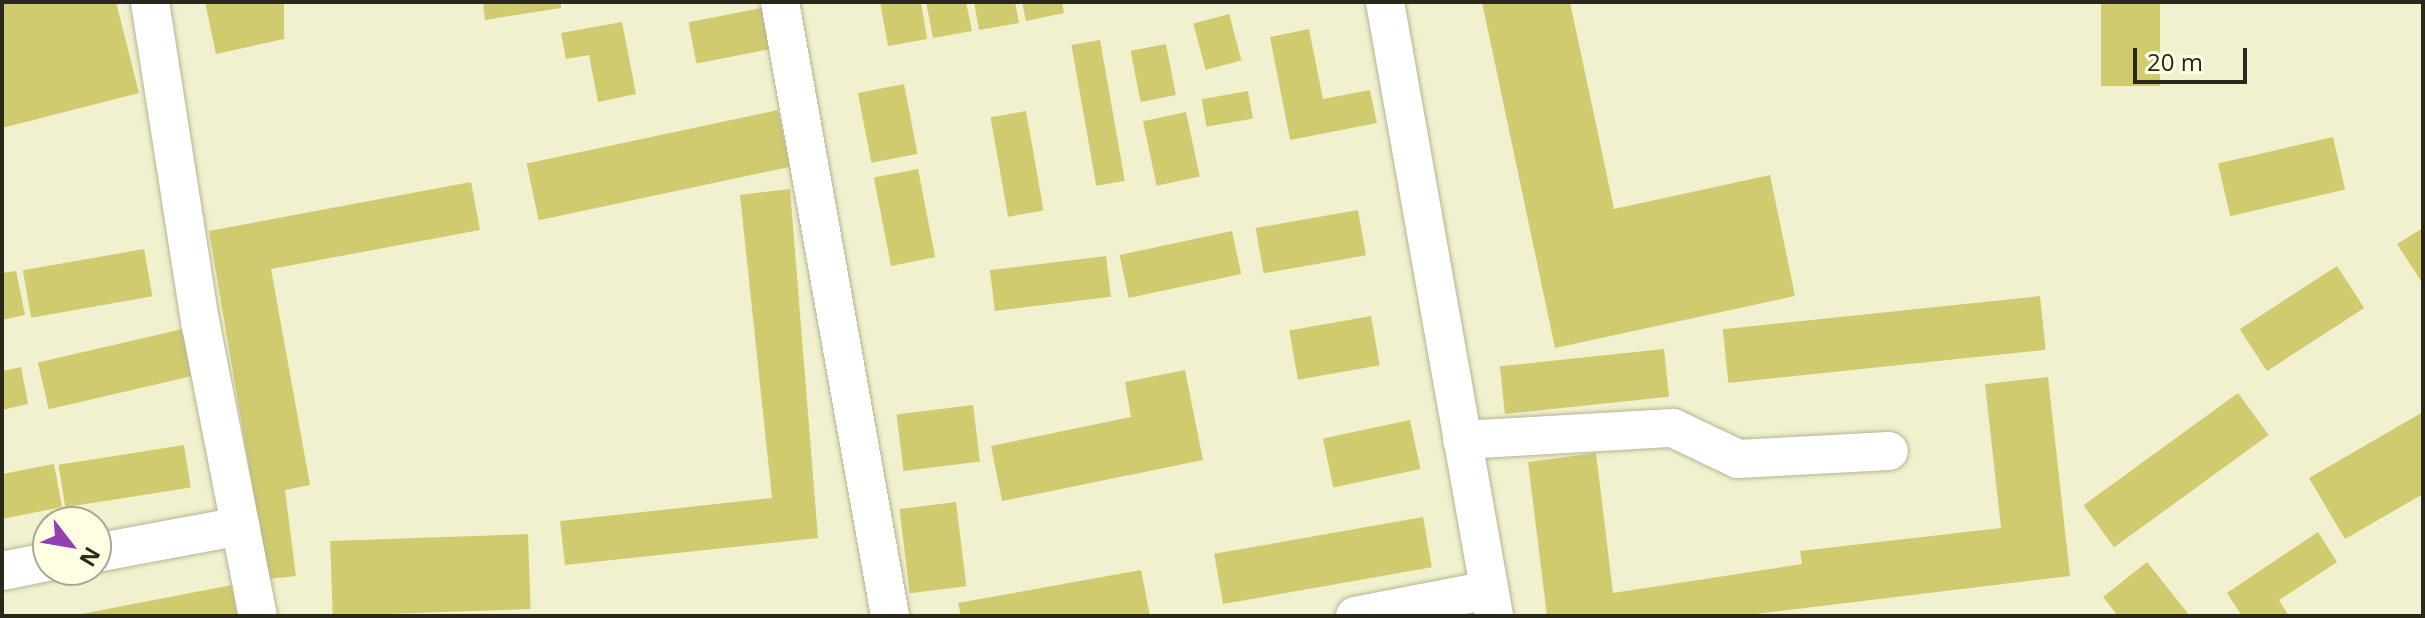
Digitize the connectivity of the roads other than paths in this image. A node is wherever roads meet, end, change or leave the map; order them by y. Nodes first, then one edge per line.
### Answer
1 (150, 2) edge
2 (780, 2) edge
3 (1385, 2) edge
4 (1462, 440) junction
5 (1889, 451) dead end
6 (240, 526) junction
7 (112, 550) edge
8 (32, 565) edge
9 (2, 571) edge
10 (1492, 603) edge
11 (258, 616) edge
12 (890, 616) edge
13 (1355, 616) edge

1 - 6 street
2 - 12 street
3 - 4 street
4 - 5 street
4 - 10 street
6 - 7 street
6 - 11 street
8 - 9 street
10 - 13 street

